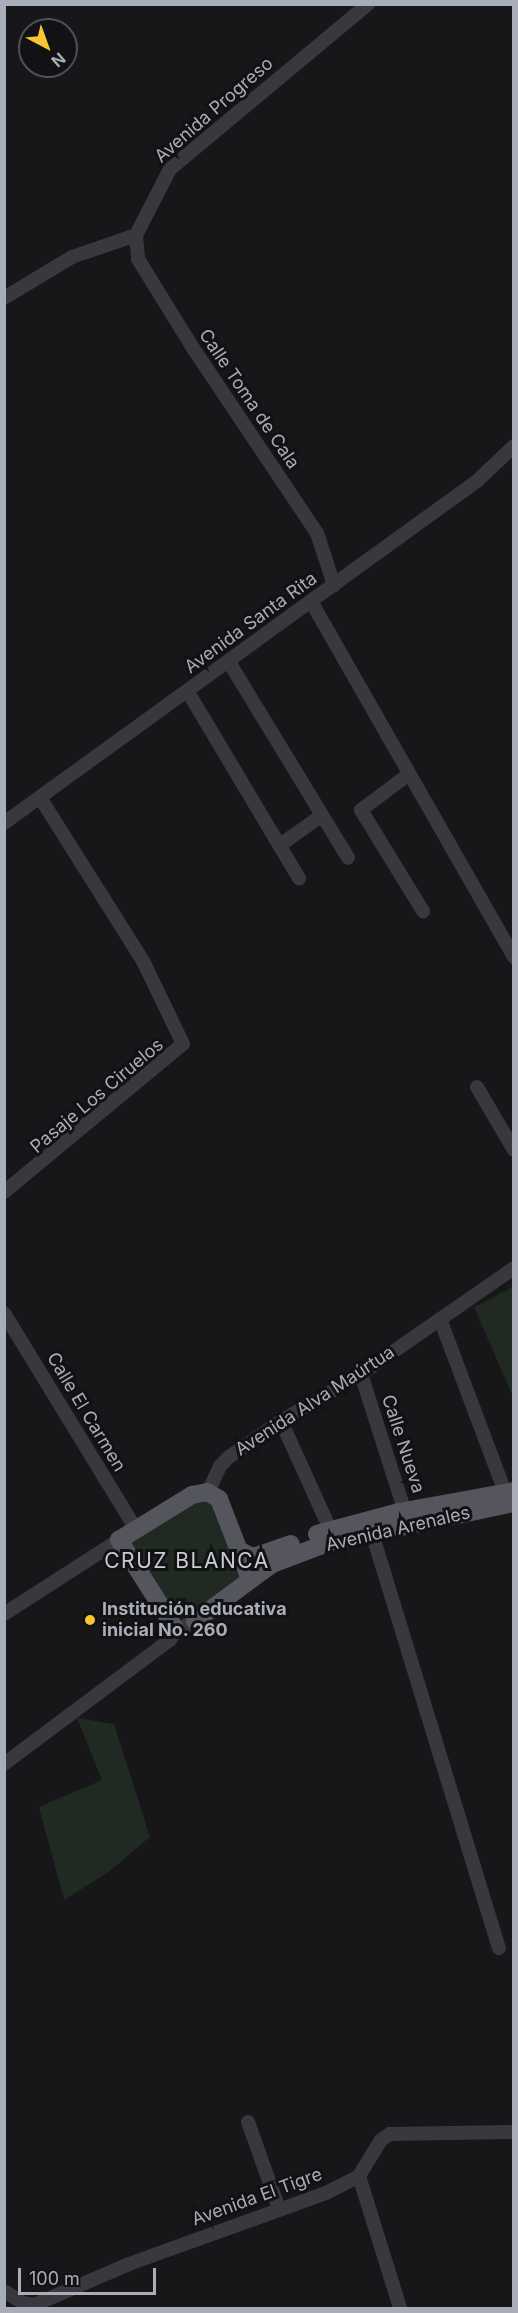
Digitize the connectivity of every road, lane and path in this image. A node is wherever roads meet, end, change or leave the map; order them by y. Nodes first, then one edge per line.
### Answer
1 (368, 4) edge
2 (136, 234) junction
3 (4, 298) edge
4 (513, 446) edge
5 (334, 585) junction
6 (312, 603) junction
7 (229, 662) junction
8 (188, 692) junction
9 (409, 774) junction
10 (41, 799) junction
11 (321, 816) junction
12 (4, 823) edge
13 (280, 845) junction
14 (348, 858) dead end
15 (298, 878) dead end
16 (423, 911) dead end
17 (513, 957) edge
18 (477, 1087) dead end
19 (513, 1150) edge
20 (4, 1192) edge
21 (513, 1268) edge
22 (4, 1313) edge
23 (440, 1319) junction
24 (361, 1374) junction
25 (281, 1420) junction
26 (208, 1492) junction
27 (511, 1495) edge
28 (407, 1518) junction
29 (136, 1529) junction
30 (330, 1529) junction
31 (372, 1533) junction
32 (119, 1540) junction
33 (240, 1551) junction
34 (250, 1579) junction
35 (4, 1614) edge
36 (195, 1621) joint
37 (176, 1630) junction
38 (4, 1764) edge
39 (499, 1948) dead end
40 (249, 2122) dead end
41 (513, 2132) edge
42 (359, 2176) junction
43 (279, 2209) junction
44 (4, 2291) edge
45 (400, 2308) edge

1 - 2 street, Avenida Progreso
2 - 3 street
2 - 5 street, Calle Toma de Cala
4 - 5 street, Avenida Santa Rita
5 - 6 street, Avenida Santa Rita
6 - 7 street, Avenida Santa Rita
6 - 9 street
7 - 8 street, Avenida Santa Rita
7 - 11 street
8 - 10 street, Avenida Santa Rita
8 - 13 street
9 - 16 street
9 - 17 street
10 - 12 street, Avenida Santa Rita
10 - 20 street, Pasaje Los Ciruelos
11 - 13 street
11 - 14 street
13 - 15 street
18 - 19 street
21 - 23 street, Avenida Alva Maúrtua
22 - 29 street, Calle El Carmen
23 - 24 street, Avenida Alva Maúrtua
23 - 27 street
24 - 25 street, Avenida Alva Maúrtua
24 - 28 street, Calle Nueva
25 - 26 street, Avenida Alva Maúrtua
25 - 30 street
26 - 29 main road
26 - 33 main road
27 - 28 main road, Avenida Arenales
28 - 30 main road, Avenida Arenales
28 - 31 main road, Avenida Arenales
29 - 32 main road
30 - 33 main road, Avenida Arenales
31 - 34 main road, Avenida Arenales
31 - 39 street
32 - 35 street
32 - 37 main road
33 - 34 main road
34 - 36 main road, Avenida Arenales
36 - 37 street
37 - 38 street
40 - 43 street
41 - 42 street
42 - 43 street, Avenida El Tigre
42 - 45 street
43 - 44 street, Avenida El Tigre

